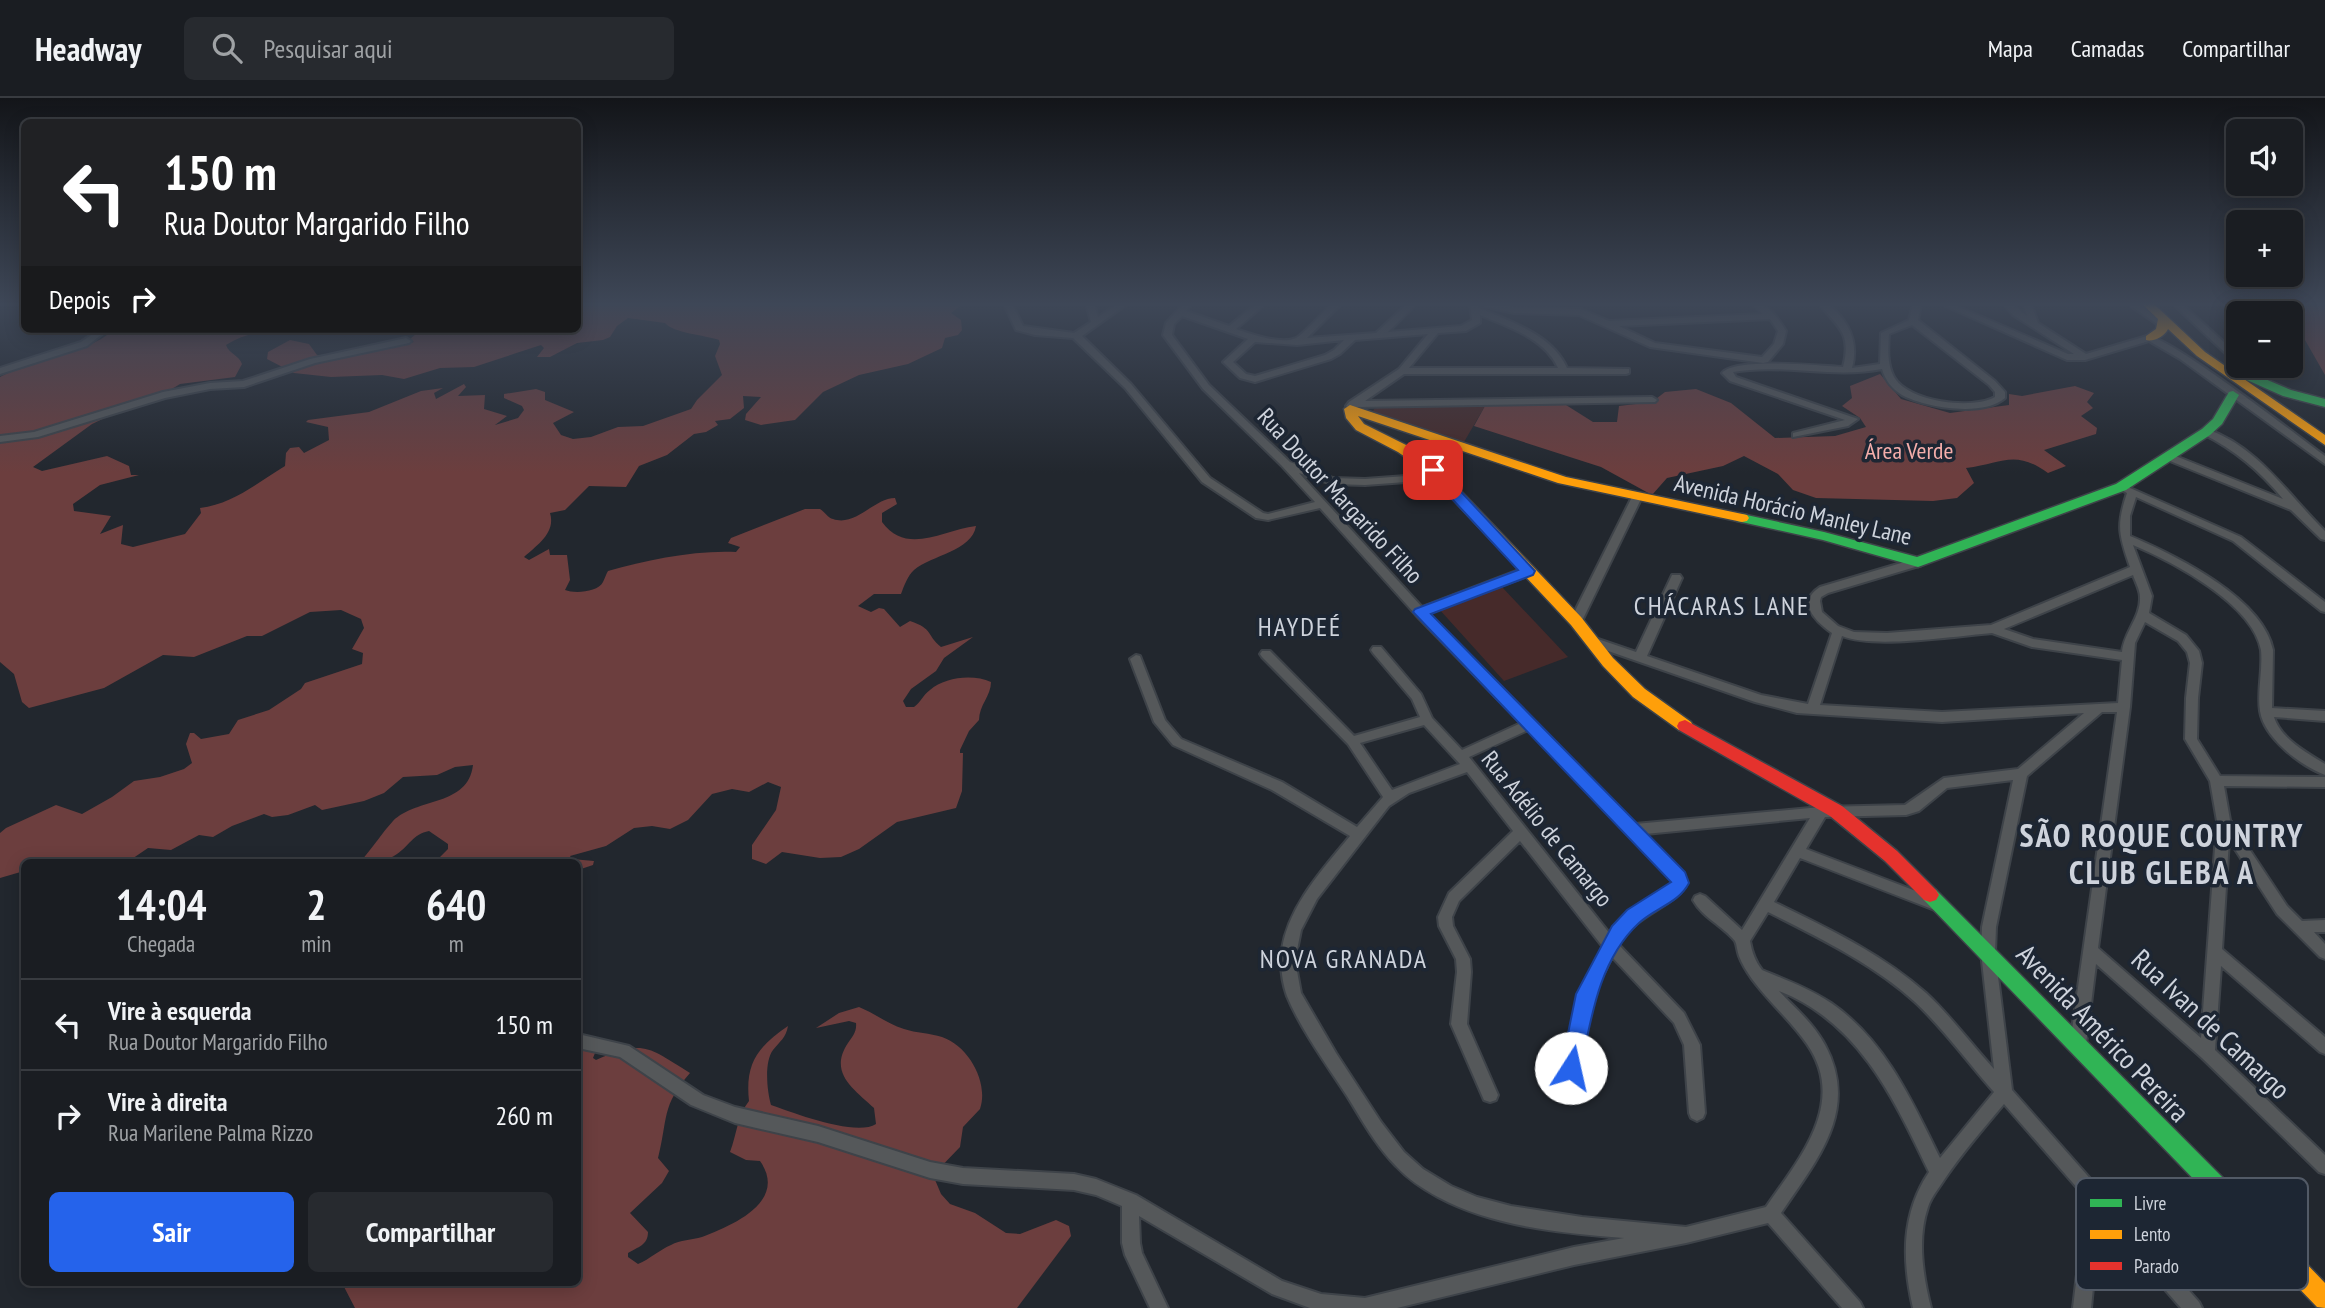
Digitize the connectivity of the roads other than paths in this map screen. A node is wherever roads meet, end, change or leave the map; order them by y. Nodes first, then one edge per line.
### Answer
1 (33, 360) edge
2 (315, 360) edge
3 (1101, 360) edge
4 (1186, 360) edge
5 (1230, 360) edge
6 (1317, 360) edge
7 (1411, 360) edge
8 (1560, 360) edge
9 (1768, 360) edge
10 (1850, 360) edge
11 (1884, 360) edge
12 (1963, 360) edge
13 (2187, 360) edge
14 (2188, 360) edge
15 (2210, 360) edge
16 (2222, 360) edge
17 (2223, 360) edge
18 (1884, 366) junction
19 (1813, 368) junction
20 (1563, 369) junction
21 (0, 371) edge
22 (1402, 371) junction
23 (1626, 371) dead end
24 (1847, 371) junction
25 (2260, 378) edge
26 (2271, 387) junction
27 (2233, 396) junction
28 (1652, 400) dead end
29 (2325, 403) edge
30 (1351, 407) junction
31 (2206, 432) junction
32 (2325, 433) edge
33 (1796, 435) dead end
34 (0, 439) edge
35 (2325, 441) edge
36 (2325, 449) edge
37 (2169, 457) junction
38 (2325, 461) edge
39 (1285, 463) junction
40 (1446, 483) junction
41 (2127, 490) junction
42 (1637, 497) junction
43 (1322, 504) junction
44 (2295, 508) junction
45 (2325, 537) edge
46 (2125, 538) junction
47 (1918, 562) junction
48 (2136, 569) junction
49 (1528, 571) junction
50 (1676, 578) dead end
51 (2325, 608) edge
52 (1420, 612) junction
53 (2143, 615) junction
54 (1576, 621) junction
55 (1993, 629) junction
56 (1838, 631) junction
57 (1592, 640) junction
58 (1377, 650) dead end
59 (1266, 654) dead end
60 (1640, 657) junction
61 (2128, 657) junction
62 (1136, 659) dead end
63 (2124, 707) junction
64 (2099, 708) junction
65 (1812, 710) junction
66 (2266, 712) junction
67 (2325, 716) edge
68 (1427, 719) junction
69 (1528, 725) junction
70 (1352, 741) junction
71 (1464, 761) junction
72 (2325, 770) edge
73 (2021, 774) junction
74 (2216, 781) junction
75 (2325, 782) edge
76 (1390, 797) junction
77 (1829, 812) junction
78 (2224, 821) junction
79 (1631, 830) junction
80 (1521, 832) junction
81 (1359, 835) junction
82 (1796, 851) junction
83 (1700, 900) dead end
84 (1767, 905) junction
85 (1941, 906) junction
86 (2325, 926) edge
87 (2297, 927) junction
88 (1743, 940) junction
89 (1611, 946) junction
90 (2091, 950) junction
91 (1988, 952) junction
92 (2216, 953) junction
93 (2325, 953) edge
94 (1756, 975) junction
95 (581, 1042) edge
96 (2078, 1044) junction
97 (2325, 1047) edge
98 (2207, 1053) junction
99 (1570, 1083) dead end
100 (2004, 1092) junction
101 (1490, 1095) dead end
102 (1697, 1113) dead end
103 (2325, 1166) edge
104 (1939, 1174) junction
105 (2078, 1178) edge
106 (2208, 1178) edge
107 (1130, 1201) junction
108 (1770, 1214) junction
109 (1686, 1235) junction
110 (2308, 1281) edge
111 (2084, 1290) edge
112 (2177, 1290) edge
113 (2325, 1299) edge
114 (1159, 1308) edge
115 (1854, 1308) edge
116 (1922, 1308) edge
117 (2082, 1308) edge
118 (2193, 1308) edge

1 - 21 street
2 - 34 street
3 - 43 street
4 - 39 street, Rua Doutor Margarido Filho
5 - 6 street
7 - 22 street
8 - 20 street
9 - 19 street
10 - 24 street
11 - 18 street
12 - 18 street
13 - 27 street
14 - 36 main road
15 - 35 main road
16 - 32 main road
17 - 26 main road
18 - 24 street
19 - 24 street
19 - 33 street
20 - 22 street
20 - 23 street
22 - 30 street
25 - 26 street
26 - 29 main road
27 - 31 main road, Avenida Horácio Manley Lane
27 - 38 street
28 - 30 street
30 - 40 main road, Avenida Américo Pereira
30 - 42 main road, Avenida Horácio Manley Lane
31 - 37 main road, Avenida Horácio Manley Lane
31 - 44 street
37 - 41 main road, Avenida Horácio Manley Lane
37 - 44 street
39 - 40 street
39 - 43 street, Rua Doutor Margarido Filho
40 - 49 main road, Avenida Américo Pereira
41 - 46 street
41 - 47 main road, Avenida Horácio Manley Lane
41 - 51 street
42 - 47 main road, Avenida Horácio Manley Lane
42 - 54 street
43 - 52 street, Rua Doutor Margarido Filho
44 - 45 street
46 - 48 street
46 - 66 street
47 - 56 street
48 - 53 street
48 - 55 street
49 - 52 street
49 - 54 main road, Avenida Américo Pereira
50 - 60 street
52 - 69 street, Rua Doutor Margarido Filho
53 - 61 street
53 - 74 street
54 - 57 main road, Avenida Américo Pereira
55 - 56 street
55 - 61 street
56 - 65 street
57 - 60 street
57 - 77 main road, Avenida Américo Pereira
58 - 68 street
59 - 70 street
60 - 65 street
61 - 63 street
62 - 81 street
63 - 64 street
63 - 90 street
64 - 65 street
64 - 73 street
66 - 67 street
66 - 72 street
68 - 70 street
68 - 71 street, Rua Adélio de Camargo
69 - 71 street
69 - 79 street, Rua Doutor Margarido Filho
70 - 76 street
71 - 76 street
71 - 80 street, Rua Adélio de Camargo
73 - 77 street
73 - 91 street
74 - 75 street
74 - 78 street
76 - 81 street
77 - 79 street
77 - 82 street
77 - 85 main road, Avenida Américo Pereira
78 - 87 street
78 - 92 street
79 - 89 street, Rua Doutor Margarido Filho
80 - 89 street, Rua Adélio de Camargo
80 - 101 street
81 - 109 street
82 - 84 street
82 - 85 street
83 - 88 street
84 - 88 street
84 - 100 street
85 - 91 main road, Avenida Américo Pereira
86 - 87 street
87 - 93 street
88 - 94 street
89 - 99 street
89 - 102 street, Rua Adélio de Camargo
90 - 96 street
90 - 98 street, Rua Ivan de Camargo
91 - 96 main road, Avenida Américo Pereira
91 - 100 street
92 - 97 street
92 - 98 street
94 - 104 street
94 - 108 street
95 - 107 street
96 - 106 main road, Avenida Américo Pereira
98 - 103 street, Rua Ivan de Camargo
100 - 104 street
100 - 105 street
104 - 116 street
107 - 109 street
107 - 114 street
108 - 109 street
108 - 115 street
110 - 113 main road, Avenida Américo Pereira
111 - 117 street
112 - 118 street

